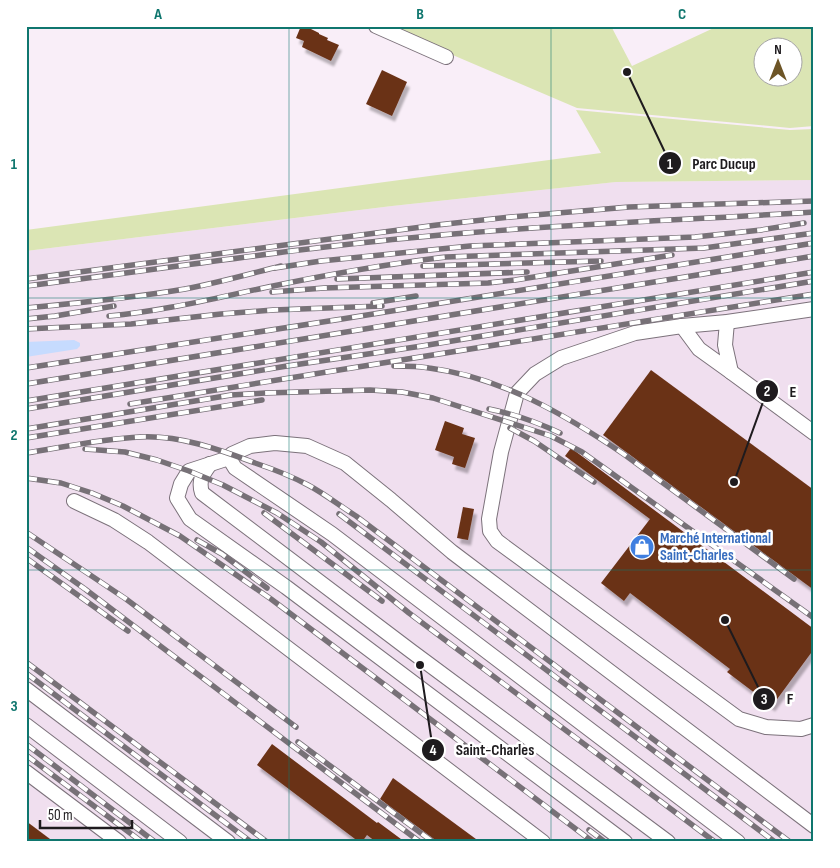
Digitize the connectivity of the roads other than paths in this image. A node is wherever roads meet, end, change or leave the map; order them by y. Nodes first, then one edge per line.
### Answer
1 (376, 26) edge
2 (446, 56) dead end
3 (814, 309) edge
4 (726, 322) junction
5 (682, 326) junction
6 (731, 372) junction
7 (814, 433) edge
8 (229, 458) junction
9 (210, 464) junction
10 (74, 501) dead end
11 (26, 689) edge
12 (26, 725) edge
13 (814, 725) edge
14 (26, 772) edge
15 (814, 826) edge
16 (118, 842) edge
17 (180, 842) edge
18 (228, 842) edge
19 (543, 842) edge
20 (624, 842) edge
21 (668, 842) edge
22 (738, 842) edge

1 - 2 street
3 - 4 street
4 - 5 street
4 - 6 street
5 - 6 street
5 - 13 street
6 - 7 street
8 - 9 street
8 - 15 street
8 - 22 street
9 - 20 street
9 - 21 street
10 - 19 street
11 - 18 street
12 - 17 street
14 - 16 street

